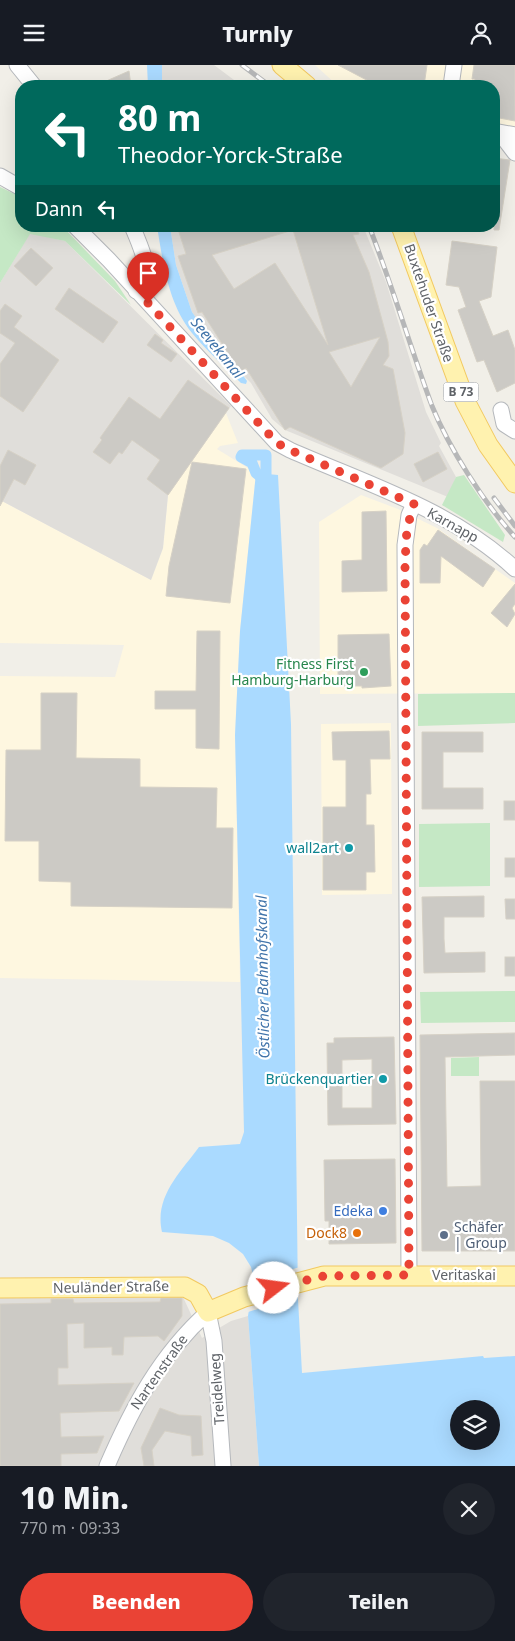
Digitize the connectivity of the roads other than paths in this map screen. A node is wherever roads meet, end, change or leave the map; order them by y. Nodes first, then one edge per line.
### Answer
1 (17, 65) edge
2 (282, 65) edge
3 (454, 65) edge
4 (29, 80) edge
5 (300, 80) edge
6 (452, 80) edge
7 (500, 132) edge
8 (515, 135) edge
9 (500, 136) edge
10 (515, 153) edge
11 (0, 176) edge
12 (15, 185) edge
13 (81, 232) edge
14 (134, 232) edge
15 (403, 232) edge
16 (136, 291) junction
17 (501, 411) dead end
18 (515, 431) edge
19 (515, 483) edge
20 (414, 504) junction
21 (515, 569) edge
22 (409, 1275) junction
23 (515, 1276) edge
24 (0, 1288) edge
25 (208, 1312) junction
26 (107, 1466) edge
27 (223, 1466) edge

1 - 4 street
2 - 5 main road
3 - 6 street
7 - 8 street
9 - 10 street
11 - 12 street
13 - 16 street, Karnapp
14 - 16 street
15 - 19 main road, Buxtehuder Straße / B 73
16 - 20 street, Karnapp
17 - 18 street
20 - 21 street, Karnapp
20 - 22 street
22 - 23 main road, Veritaskai
22 - 25 main road, Veritaskai
24 - 25 main road, Neuländer Straße
25 - 26 street, Nartenstraße
25 - 27 street, Treidelweg

